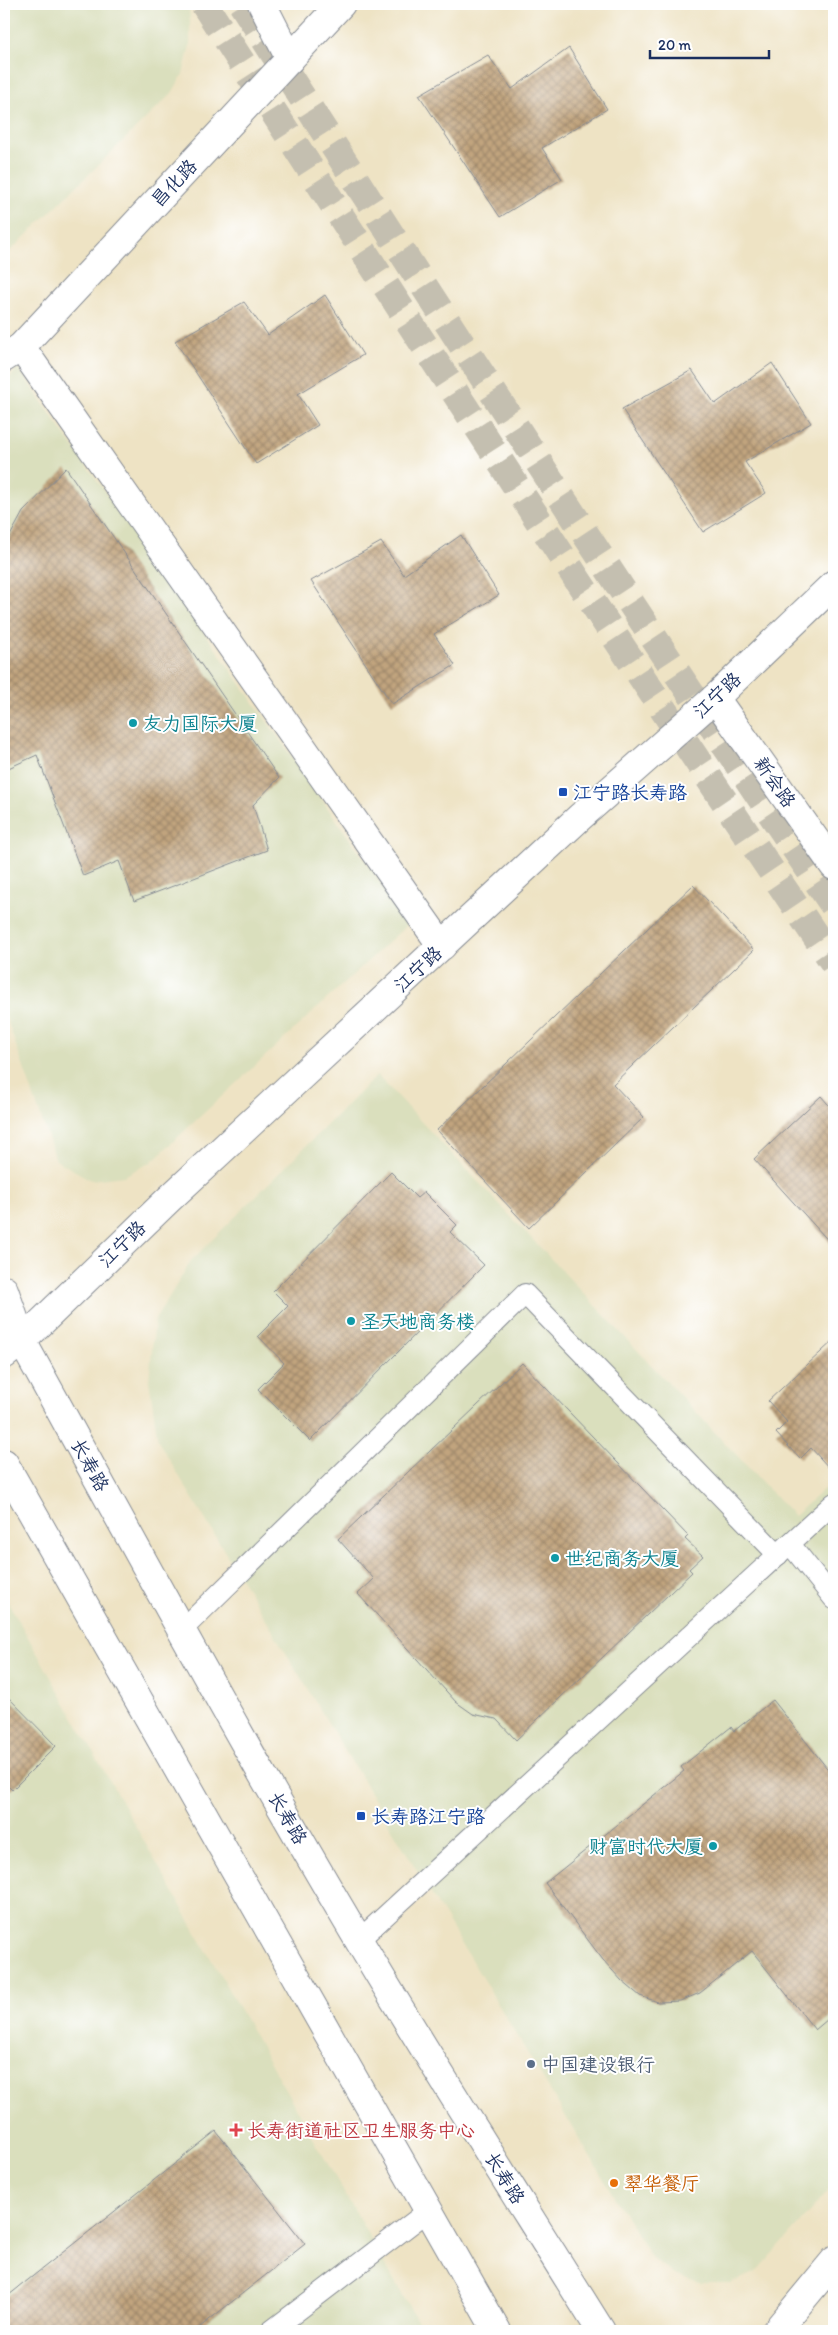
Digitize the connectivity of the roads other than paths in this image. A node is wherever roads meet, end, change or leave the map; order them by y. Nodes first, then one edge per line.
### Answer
1 (262, 4) edge
2 (341, 4) edge
3 (290, 58) junction
4 (12, 352) edge
5 (834, 584) edge
6 (715, 698) junction
7 (834, 866) edge
8 (442, 946) junction
9 (4, 1290) edge
10 (13, 1348) edge
11 (4, 1463) edge
12 (834, 1504) edge
13 (784, 1550) junction
14 (834, 1599) edge
15 (181, 1631) junction
16 (359, 1940) junction
17 (428, 2211) junction
18 (834, 2261) edge
19 (272, 2331) edge
20 (497, 2331) edge
21 (601, 2331) edge
22 (776, 2331) edge

1 - 3 main road
2 - 3 main road, 昌化路
3 - 4 main road, 昌化路
4 - 8 main road
5 - 6 main road, 江宁路
6 - 7 main road, 新会路
6 - 8 main road, 江宁路
8 - 10 main road, 江宁路
9 - 10 main road, 长寿路
10 - 15 main road, 长寿路
11 - 17 main road
12 - 13 lane
13 - 14 lane
13 - 15 lane
13 - 16 lane
15 - 16 main road, 长寿路
16 - 21 main road, 长寿路
17 - 19 lane
17 - 20 main road
18 - 22 main road

